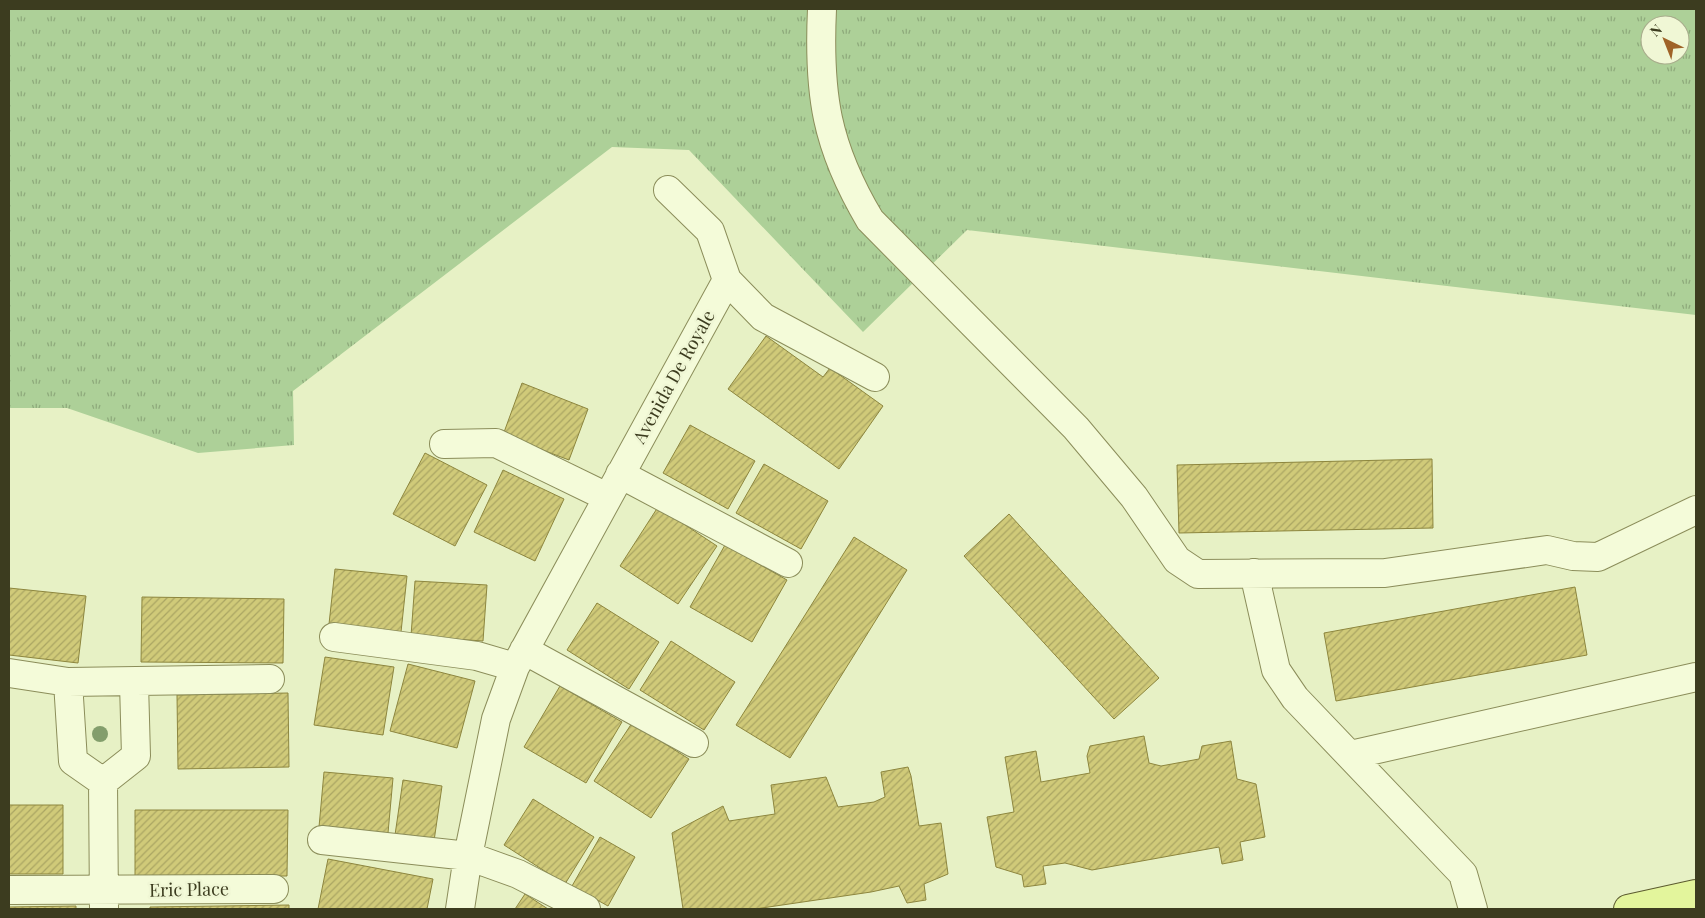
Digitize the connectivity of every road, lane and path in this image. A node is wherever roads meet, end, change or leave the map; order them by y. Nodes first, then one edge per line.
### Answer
1 (822, 9) edge
2 (668, 190) dead end
3 (727, 280) junction
4 (875, 377) dead end
5 (444, 444) dead end
6 (613, 486) junction
7 (1696, 510) edge
8 (788, 563) dead end
9 (1254, 573) junction
10 (334, 637) dead end
11 (519, 659) junction
12 (9, 673) edge
13 (1696, 677) edge
14 (270, 679) dead end
15 (68, 682) junction
16 (134, 683) junction
17 (694, 744) dead end
18 (1351, 755) junction
19 (103, 782) junction
20 (322, 840) dead end
21 (468, 856) junction
22 (274, 889) dead end
23 (9, 890) edge
24 (1696, 894) edge
25 (105, 900) edge
26 (460, 909) edge
27 (586, 909) edge
28 (1473, 909) edge
29 (1628, 909) edge

1 - 9 street
2 - 3 street
3 - 4 street
3 - 6 street, Avenida De Royale
5 - 6 street
6 - 8 street
6 - 11 street, Avenida De Royale
7 - 9 street
9 - 18 street
10 - 11 street
11 - 17 street
11 - 21 street, Avenida De Royale
12 - 15 street
13 - 18 street
14 - 16 street
15 - 16 street
15 - 19 street
16 - 19 street
18 - 28 street
19 - 25 street
20 - 21 street
21 - 26 street, Avenida De Royale
21 - 27 street
22 - 25 street, Eric Place
23 - 25 street, Eric Place
24 - 29 main road

